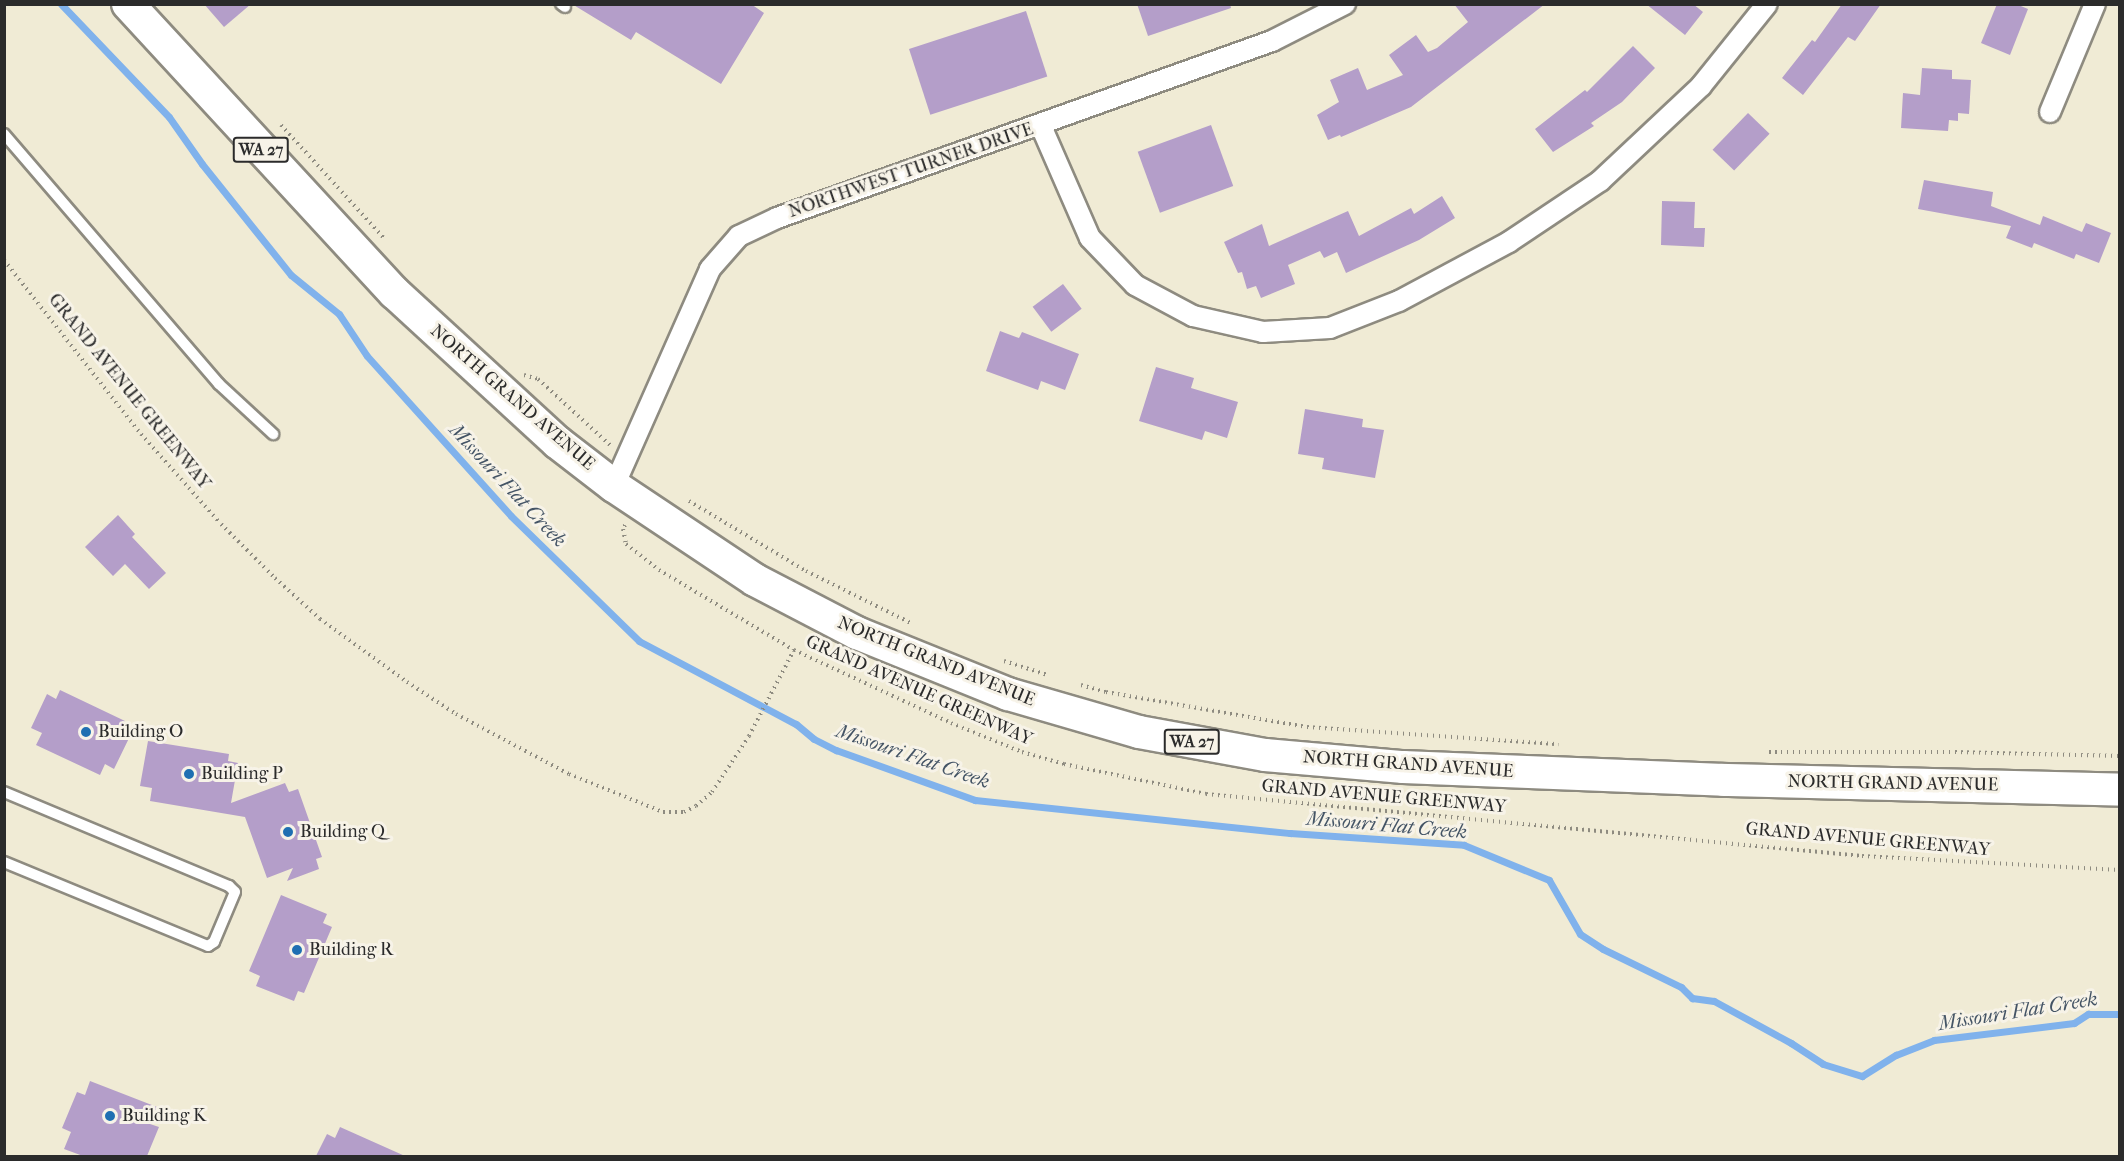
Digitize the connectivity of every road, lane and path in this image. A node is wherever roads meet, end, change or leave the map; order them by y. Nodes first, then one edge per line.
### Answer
1 (128, 4) edge
2 (1345, 4) edge
3 (1767, 4) edge
4 (2095, 4) edge
5 (2050, 112) dead end
6 (281, 125) dead end
7 (1041, 126) junction
8 (4, 134) edge
9 (386, 240) dead end
10 (4, 260) edge
11 (520, 374) dead end
12 (273, 435) dead end
13 (625, 482) junction
14 (683, 497) dead end
15 (918, 627) dead end
16 (794, 650) junction
17 (999, 660) dead end
18 (1055, 678) dead end
19 (1075, 683) dead end
20 (1568, 745) dead end
21 (1758, 752) dead end
22 (2120, 756) edge
23 (2120, 790) edge
24 (4, 792) edge
25 (4, 862) edge
26 (2120, 870) edge

1 - 13 main road, NORTH GRAND AVENUE / WA 27
2 - 7 street, NORTHWEST TURNER DRIVE
3 - 7 street
4 - 5 street
6 - 9 path
7 - 13 street, NORTHWEST TURNER DRIVE
8 - 12 lane
10 - 16 path, GRAND AVENUE GREENWAY
11 - 13 path
13 - 16 path
13 - 23 main road, NORTH GRAND AVENUE / WA 27
14 - 15 path
16 - 26 path, GRAND AVENUE GREENWAY
17 - 18 path
19 - 20 path
21 - 22 path
24 - 25 lane

